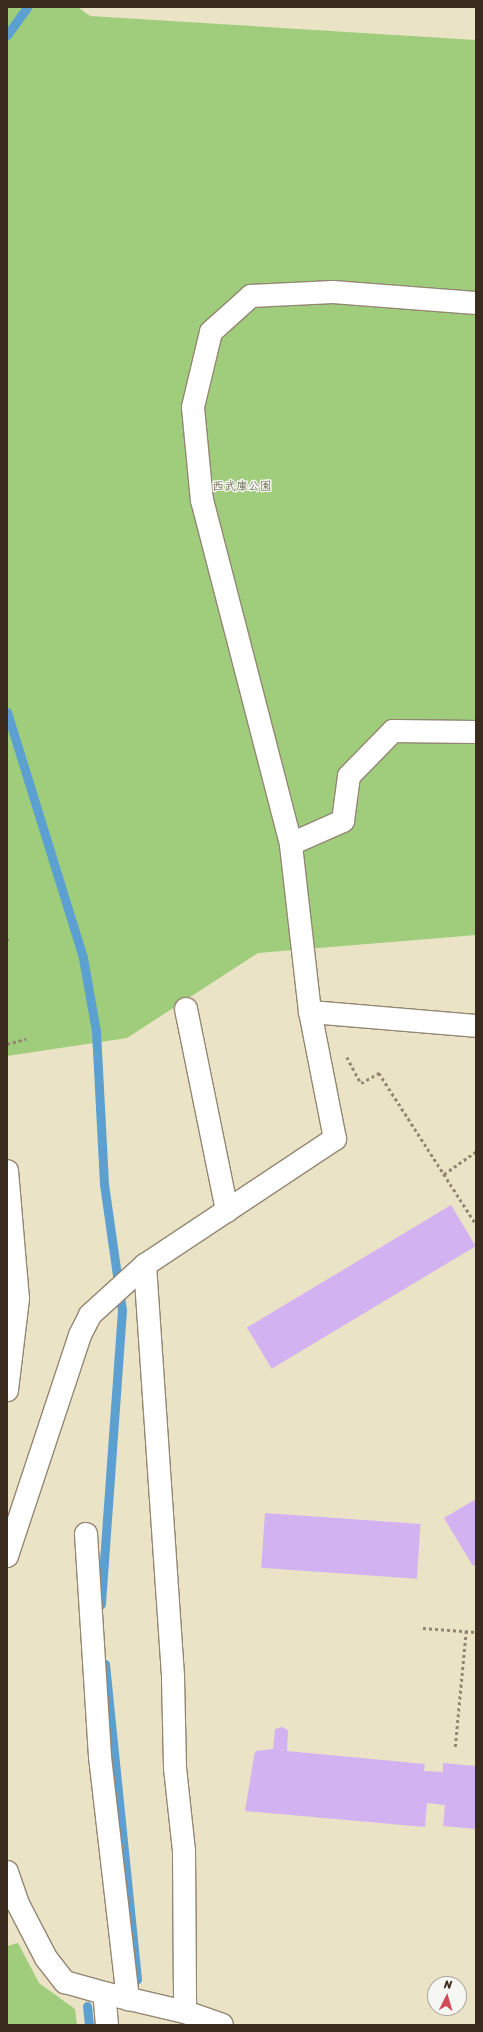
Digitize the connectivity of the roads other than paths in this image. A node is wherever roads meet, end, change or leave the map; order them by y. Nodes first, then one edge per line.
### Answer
1 (476, 302) edge
2 (476, 732) edge
3 (291, 844) junction
4 (186, 1009) dead end
5 (310, 1012) junction
6 (476, 1026) edge
7 (7, 1171) edge
8 (227, 1211) junction
9 (145, 1265) junction
10 (7, 1390) edge
11 (86, 1534) dead end
12 (7, 1556) edge
13 (7, 1872) edge
14 (104, 1993) junction
15 (128, 1999) junction
16 (185, 2012) junction
17 (108, 2025) edge
18 (222, 2025) edge

1 - 3 street
2 - 3 street
3 - 5 street
4 - 8 street
5 - 6 street
5 - 8 street
7 - 10 street
8 - 9 street
9 - 12 street
9 - 16 street
11 - 15 street
13 - 14 street
14 - 15 street
14 - 17 street
15 - 16 street
16 - 18 street

